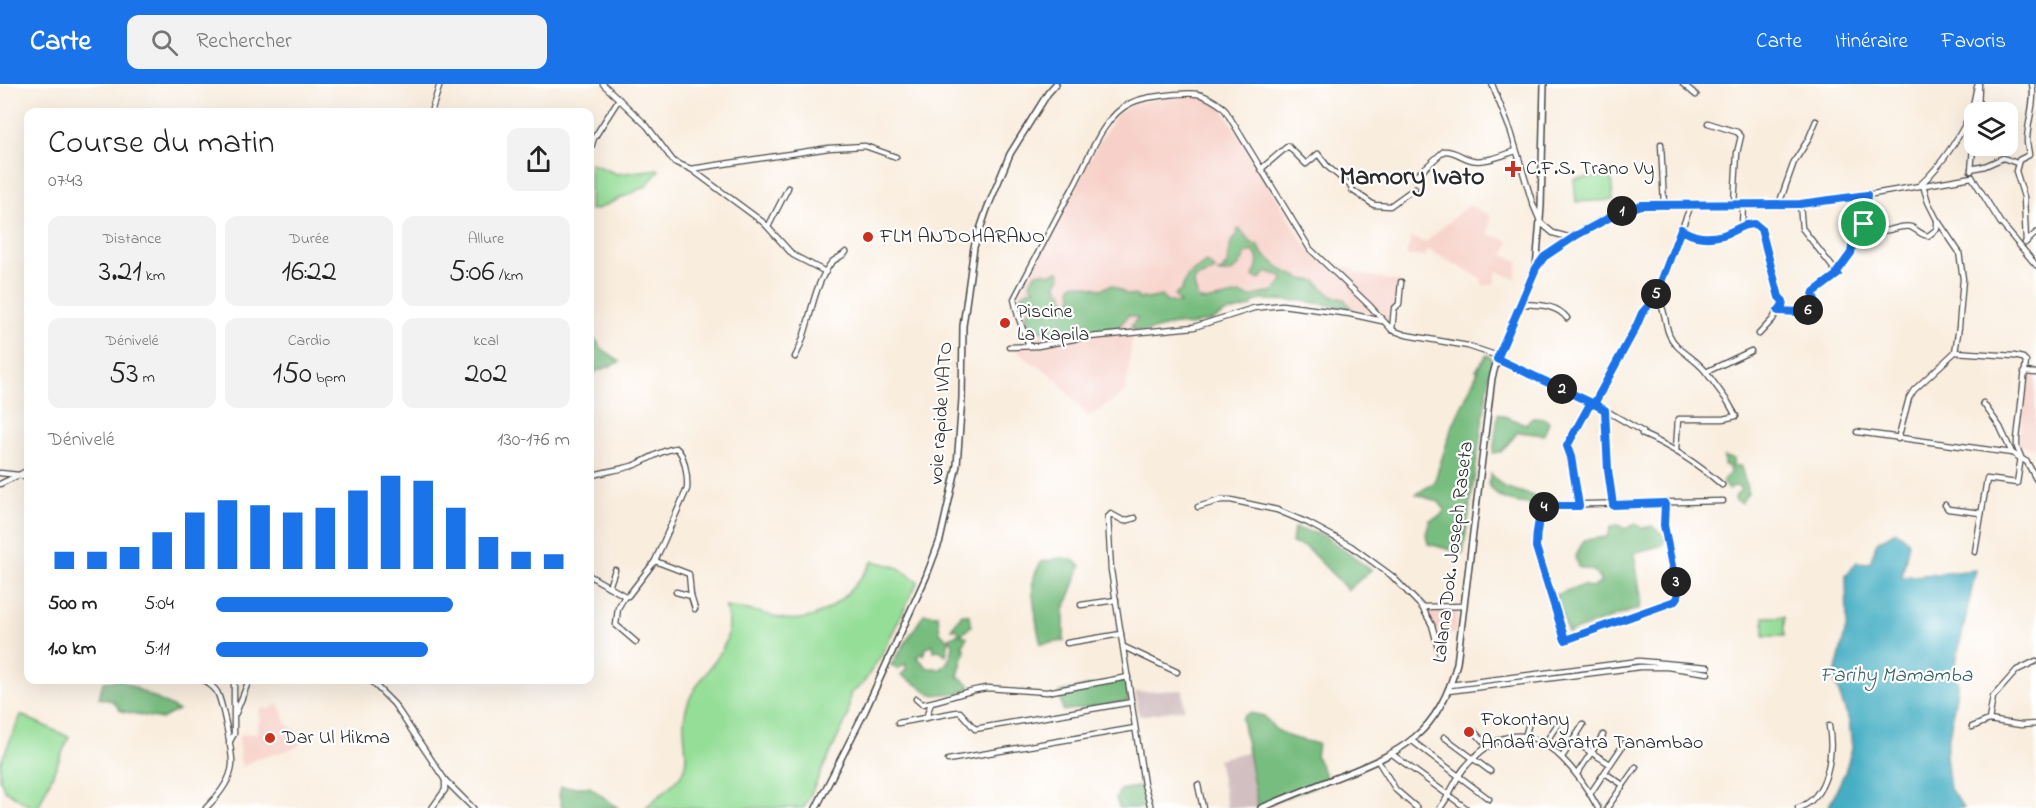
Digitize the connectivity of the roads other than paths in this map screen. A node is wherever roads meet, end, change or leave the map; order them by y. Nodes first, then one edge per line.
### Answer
1 (440, 84) edge
2 (603, 84) edge
3 (1056, 84) edge
4 (1492, 84) edge
5 (1544, 84) edge
6 (1683, 84) edge
7 (1978, 84) edge
8 (2032, 84) edge
9 (2035, 90) edge
10 (1696, 95) dead end
11 (619, 99) junction
12 (1978, 102) edge
13 (432, 108) edge
14 (1816, 121) dead end
15 (1708, 123) dead end
16 (594, 138) edge
17 (1661, 144) dead end
18 (1516, 152) junction
19 (1972, 156) edge
20 (896, 157) dead end
21 (2017, 163) junction
22 (691, 169) junction
23 (1261, 169) junction
24 (1971, 169) junction
25 (1972, 177) junction
26 (1414, 178) dead end
27 (1921, 185) junction
28 (788, 188) dead end
29 (1415, 188) dead end
30 (1867, 195) junction
31 (1664, 204) junction
32 (1734, 204) junction
33 (1743, 204) junction
34 (1779, 204) junction
35 (1800, 204) junction
36 (1691, 205) junction
37 (1936, 218) junction
38 (1540, 219) junction
39 (1864, 224) junction
40 (1742, 225) junction
41 (768, 227) junction
42 (1681, 229) junction
43 (2036, 233) edge
44 (1572, 238) junction
45 (2026, 242) junction
46 (2020, 246) junction
47 (846, 252) dead end
48 (2036, 265) edge
49 (1536, 268) junction
50 (826, 272) junction
51 (1837, 272) junction
52 (1401, 282) dead end
53 (1655, 298) junction
54 (1521, 304) junction
55 (1778, 311) junction
56 (1568, 318) dead end
57 (1382, 321) junction
58 (1392, 330) junction
59 (1759, 334) dead end
60 (1029, 346) junction
61 (1009, 347) dead end
62 (1750, 351) dead end
63 (1955, 352) junction
64 (795, 357) dead end
65 (1497, 358) junction
66 (1706, 372) junction
67 (2024, 372) junction
68 (2036, 373) edge
69 (1983, 403) dead end
70 (1594, 404) junction
71 (1605, 410) junction
72 (1857, 432) dead end
73 (1898, 439) junction
74 (1676, 450) junction
75 (2012, 453) junction
76 (2021, 457) junction
77 (24, 472) edge
78 (0, 473) edge
79 (19, 475) junction
80 (594, 475) edge
81 (24, 477) edge
82 (2036, 479) edge
83 (0, 484) edge
84 (1722, 485) dead end
85 (1723, 501) dead end
86 (1665, 503) junction
87 (1613, 505) junction
88 (1945, 505) dead end
89 (1579, 506) junction
90 (1198, 507) dead end
91 (1981, 513) junction
92 (1135, 518) dead end
93 (1975, 552) dead end
94 (655, 561) junction
95 (615, 570) dead end
96 (594, 578) edge
97 (609, 587) junction
98 (676, 592) dead end
99 (625, 596) junction
100 (691, 596) junction
101 (1116, 600) junction
102 (1081, 605) dead end
103 (1464, 606) junction
104 (1422, 607) junction
105 (695, 609) dead end
106 (1122, 634) junction
107 (636, 642) dead end
108 (1067, 643) dead end
109 (1124, 648) junction
110 (1440, 655) dead end
111 (2036, 661) edge
112 (1708, 670) dead end
113 (1177, 672) dead end
114 (1128, 676) junction
115 (208, 684) edge
116 (234, 684) edge
117 (247, 684) edge
118 (374, 684) edge
119 (1449, 688) junction
120 (916, 699) dead end
121 (1132, 702) junction
122 (931, 703) junction
123 (235, 715) junction
124 (926, 718) junction
125 (1530, 718) dead end
126 (1989, 720) junction
127 (1558, 722) dead end
128 (898, 723) dead end
129 (2036, 724) edge
130 (1583, 725) dead end
131 (1829, 726) dead end
132 (1972, 727) dead end
133 (1135, 728) junction
134 (1474, 731) dead end
135 (1603, 735) dead end
136 (1444, 737) dead end
137 (1525, 738) junction
138 (1411, 740) junction
139 (1573, 741) junction
140 (1626, 741) dead end
141 (229, 743) junction
142 (1544, 745) junction
143 (1488, 747) junction
144 (1592, 752) junction
145 (1392, 754) junction
146 (1562, 757) junction
147 (1473, 759) junction
148 (948, 760) dead end
149 (1378, 761) junction
150 (1610, 764) junction
151 (1635, 767) dead end
152 (1490, 771) dead end
153 (1605, 772) junction
154 (1577, 774) junction
155 (1458, 775) junction
156 (445, 780) junction
157 (1198, 785) dead end
158 (1623, 785) junction
159 (1590, 794) junction
160 (1448, 795) junction
161 (1489, 799) dead end
162 (206, 808) edge
163 (432, 808) edge
164 (473, 808) edge
165 (816, 808) edge
166 (1150, 808) edge
167 (1203, 808) edge
168 (1261, 808) edge
169 (1417, 808) edge
170 (1440, 808) edge
171 (1466, 808) edge
172 (1598, 808) edge
173 (1607, 808) edge
174 (1798, 808) edge

1 - 13 street
2 - 11 street
3 - 165 main road, voie rapide IVATO
4 - 18 street
5 - 38 main road, Lalana Dok. Joseph Raseta
6 - 10 street
7 - 12 street
7 - 27 street
8 - 9 street
9 - 21 street
11 - 16 street
11 - 22 street
14 - 34 street
15 - 32 street
17 - 31 street
18 - 26 street
18 - 38 street
19 - 24 street
20 - 22 street
21 - 24 street
21 - 45 street
22 - 41 street
23 - 29 street
23 - 57 street
23 - 60 street
24 - 25 street
25 - 27 street
25 - 46 street
27 - 30 street
27 - 37 street
28 - 41 street
30 - 35 street
30 - 39 street
31 - 36 street
31 - 44 street
32 - 33 street
32 - 36 street
33 - 34 street
33 - 40 street
34 - 35 street
35 - 51 street
36 - 42 street
37 - 39 street
37 - 63 street
38 - 44 street
38 - 49 main road, Lalana Dok. Joseph Raseta
39 - 51 street
40 - 42 street
40 - 55 street
41 - 50 street
42 - 53 street
43 - 45 street
44 - 49 street
45 - 46 street
46 - 48 street
47 - 50 street
49 - 54 main road, Lalana Dok. Joseph Raseta
50 - 64 street
51 - 55 street
52 - 58 street
53 - 66 street
53 - 70 street
54 - 56 street
54 - 65 main road, Lalana Dok. Joseph Raseta
55 - 59 street
57 - 58 street
57 - 60 street
58 - 65 street
60 - 61 street
62 - 66 street
63 - 67 street
63 - 73 street
65 - 70 street
65 - 103 main road, Lalana Dok. Joseph Raseta
66 - 74 street
67 - 68 street
67 - 76 street
69 - 75 street
70 - 71 street
70 - 89 street
71 - 74 street
71 - 87 street
72 - 73 street
73 - 75 street
74 - 84 street
75 - 76 street
76 - 82 street
76 - 91 street
77 - 79 street
78 - 79 street
79 - 81 street
79 - 83 street
80 - 94 street
85 - 86 street
86 - 87 street
86 - 89 street
87 - 89 street
88 - 91 street
90 - 104 street
91 - 93 street
92 - 101 street
94 - 99 street
94 - 100 street
95 - 97 street
96 - 97 street
97 - 99 street
98 - 100 street
99 - 107 street
100 - 105 street
101 - 102 street
101 - 106 street
103 - 104 street
103 - 119 main road, Lalana Dok. Joseph Raseta
104 - 110 street
106 - 108 street
106 - 109 street
109 - 113 street
109 - 114 street
111 - 126 street
112 - 119 street
114 - 121 street
114 - 122 street
115 - 141 street
116 - 123 street
117 - 123 street
118 - 156 street
119 - 138 main road, Lalana Dok. Joseph Raseta
120 - 122 street
121 - 124 street
121 - 133 street
122 - 124 street
123 - 141 street
124 - 128 street
125 - 137 street
126 - 129 street
126 - 132 street
127 - 142 street
130 - 139 street
131 - 174 street
133 - 148 street
133 - 166 street
134 - 143 street
135 - 144 street
136 - 147 street
137 - 142 street
137 - 143 street
138 - 145 main road, Lalana Dok. Joseph Raseta
138 - 155 street
139 - 144 street
139 - 146 street
140 - 150 street
141 - 162 street
142 - 146 street
143 - 147 street
144 - 150 street
144 - 154 street
145 - 149 main road, Lalana Dok. Joseph Raseta
145 - 160 street
146 - 154 street
147 - 152 street
147 - 155 street
149 - 168 main road, Lalana Dok. Joseph Raseta
149 - 169 street
150 - 153 street
151 - 158 street
153 - 158 street
153 - 159 street
154 - 159 street
155 - 160 street
155 - 161 street
156 - 163 street
156 - 164 street
157 - 167 street
158 - 173 street
159 - 172 street
160 - 170 street
160 - 171 street

